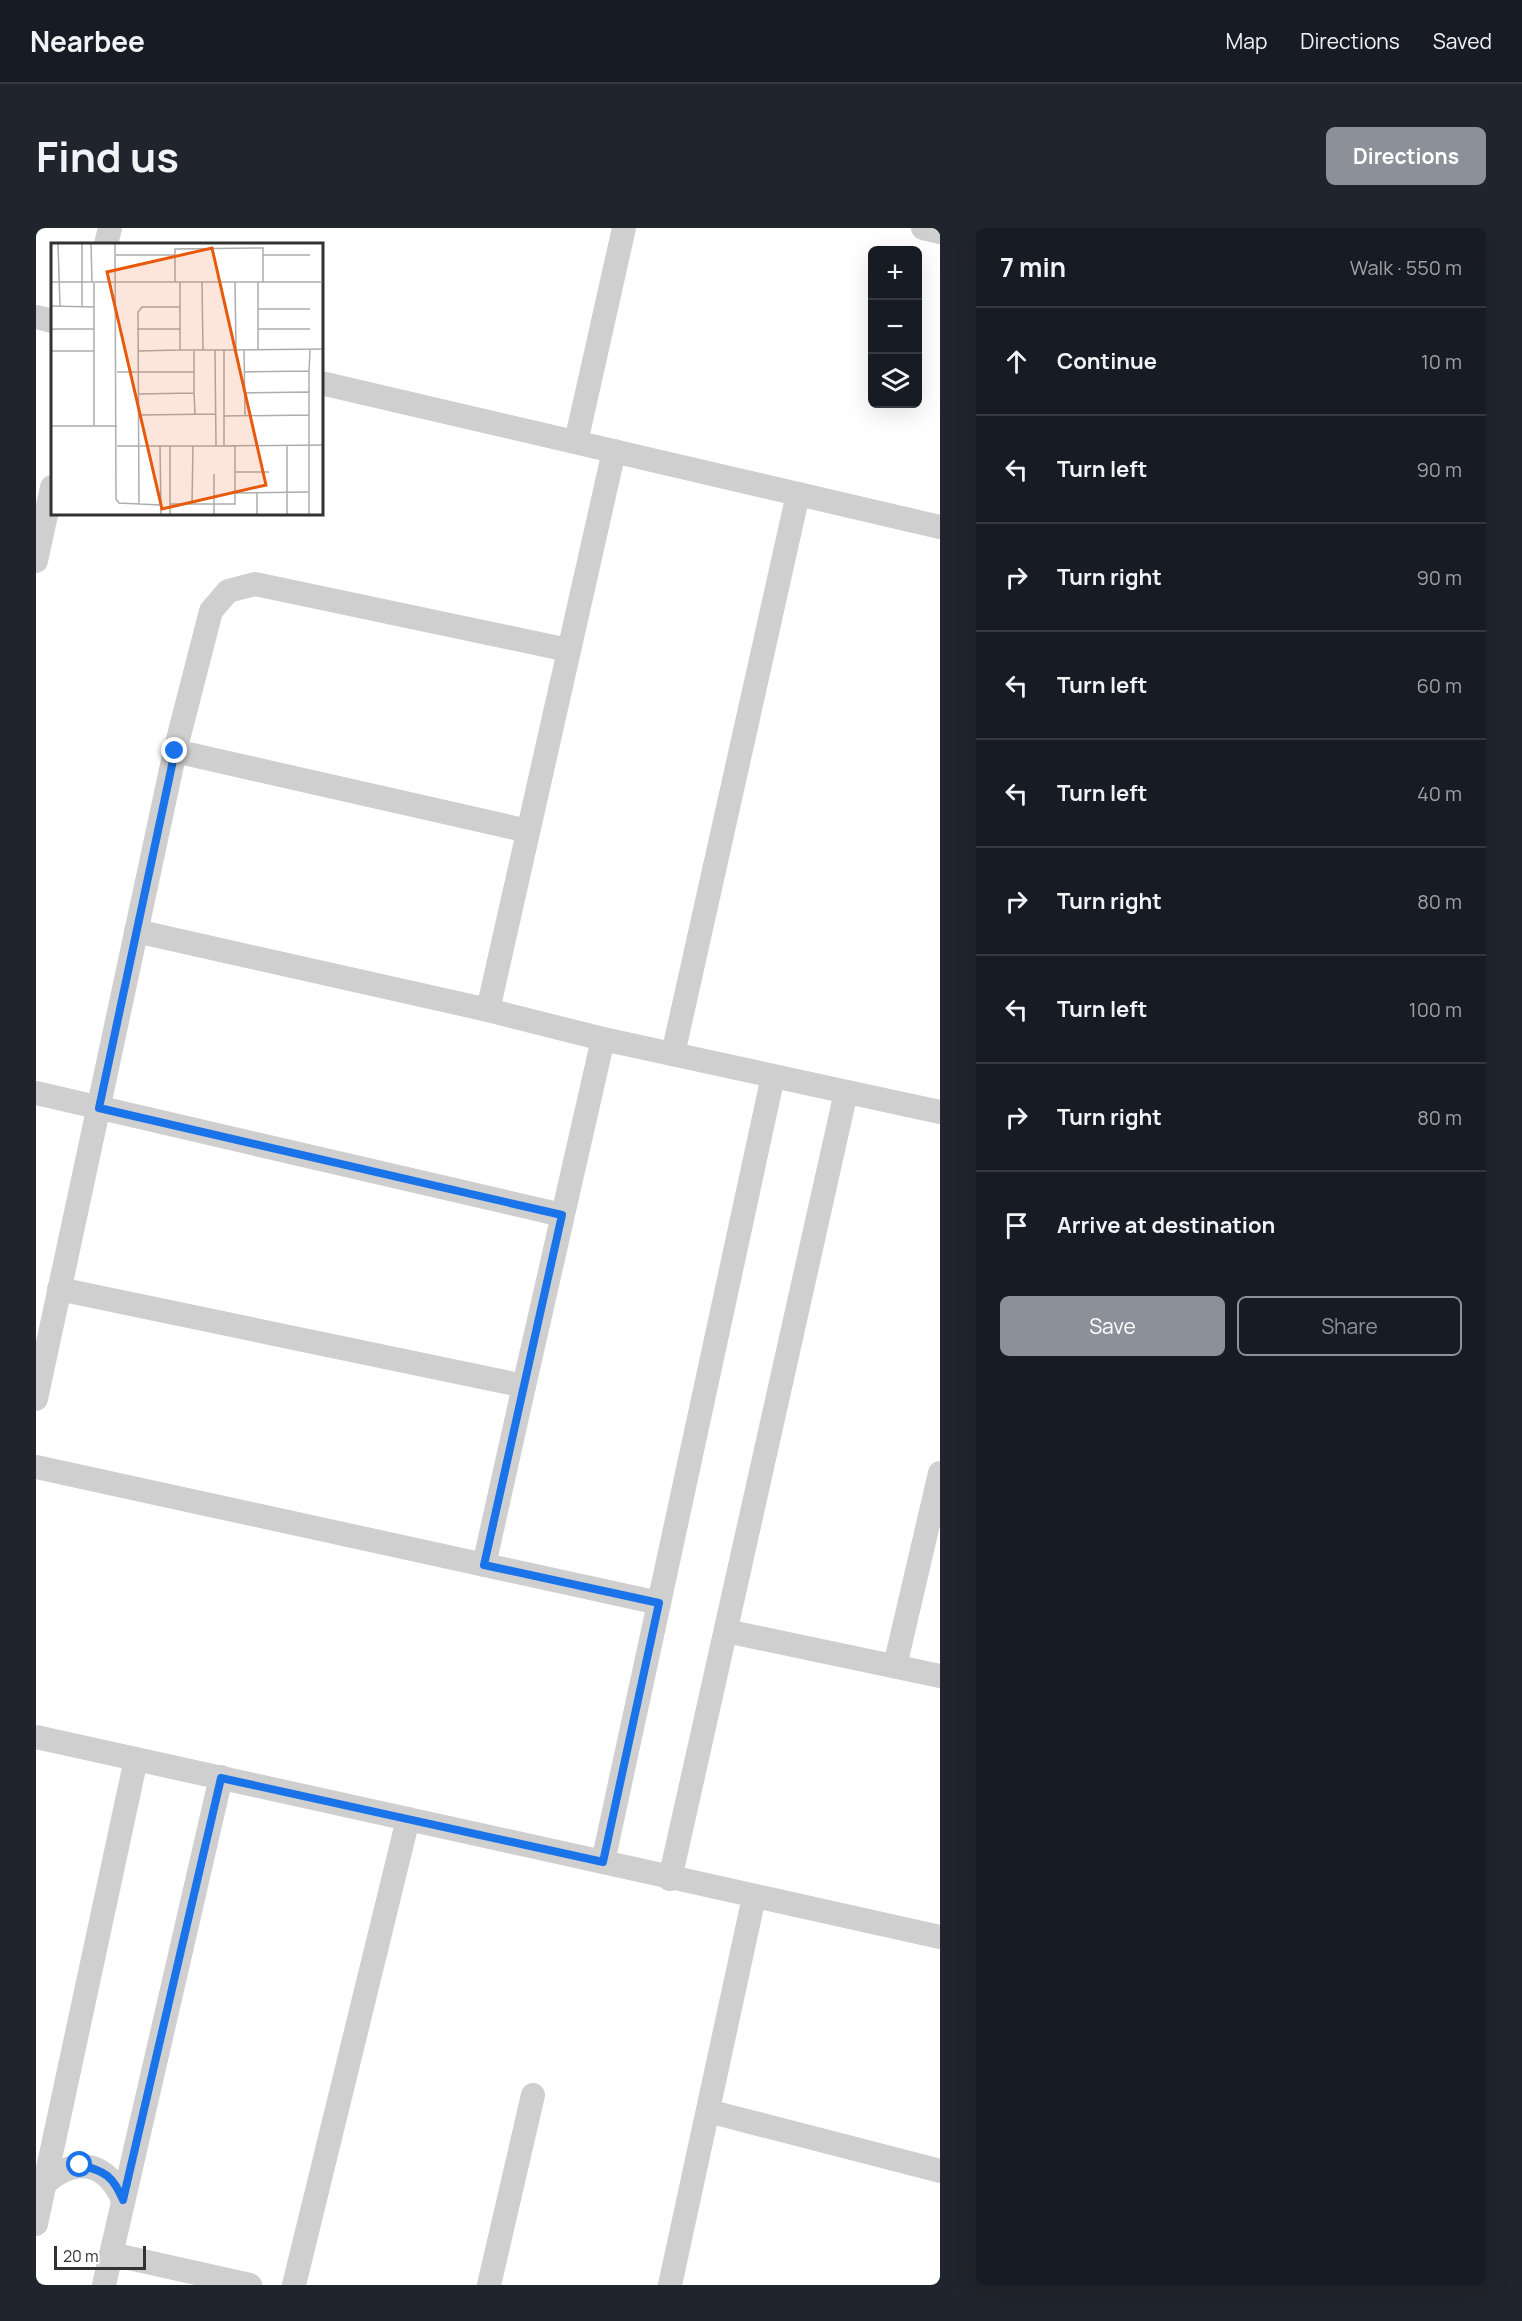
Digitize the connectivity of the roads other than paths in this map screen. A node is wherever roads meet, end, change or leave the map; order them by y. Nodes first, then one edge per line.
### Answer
1 (110, 228) edge
2 (624, 228) edge
3 (923, 228) edge
4 (940, 232) edge
5 (106, 243) edge
6 (36, 317) edge
7 (51, 321) edge
8 (322, 383) edge
9 (576, 442) junction
10 (614, 451) junction
11 (51, 492) edge
12 (798, 494) junction
13 (940, 527) edge
14 (36, 561) edge
15 (568, 650) junction
16 (175, 751) junction
17 (528, 831) junction
18 (136, 931) junction
19 (488, 1010) junction
20 (603, 1039) junction
21 (673, 1054) junction
22 (773, 1076) junction
23 (846, 1092) junction
24 (36, 1093) edge
25 (99, 1108) junction
26 (940, 1112) edge
27 (562, 1215) junction
28 (60, 1289) junction
29 (524, 1386) junction
30 (36, 1399) edge
31 (36, 1467) edge
32 (939, 1479) edge
33 (484, 1565) junction
34 (659, 1603) junction
35 (726, 1630) junction
36 (895, 1666) junction
37 (940, 1676) edge
38 (36, 1737) edge
39 (136, 1758) junction
40 (221, 1778) junction
41 (408, 1819) junction
42 (603, 1862) junction
43 (670, 1879) junction
44 (754, 1897) junction
45 (940, 1937) edge
46 (533, 2095) dead end
47 (708, 2111) junction
48 (940, 2171) edge
49 (45, 2183) junction
50 (123, 2200) junction
51 (36, 2224) edge
52 (111, 2254) junction
53 (104, 2285) edge
54 (250, 2285) edge
55 (294, 2285) edge
56 (489, 2285) edge
57 (670, 2285) edge

1 - 5 street
2 - 9 street
3 - 4 street
6 - 7 street
8 - 9 street
9 - 10 street
10 - 12 street
10 - 15 street
11 - 14 street
12 - 13 street
12 - 21 street
15 - 16 street
15 - 17 street
16 - 17 street
16 - 18 street
17 - 19 street
18 - 19 street
18 - 25 street
19 - 20 street
20 - 21 street
20 - 27 street
21 - 22 street
22 - 23 street
22 - 34 street
23 - 26 street
23 - 35 street
24 - 25 street
25 - 27 street
25 - 28 street
27 - 29 street
28 - 29 street
28 - 30 street
29 - 33 street
31 - 33 street
32 - 36 street
33 - 34 street
34 - 42 street
35 - 36 street
35 - 43 street
36 - 37 street
38 - 39 street
39 - 40 street
39 - 49 street
40 - 41 street
40 - 50 street
41 - 42 street
41 - 55 street
42 - 43 street
43 - 44 street
44 - 45 street
44 - 47 street
46 - 56 street
47 - 48 street
47 - 57 street
49 - 50 street
49 - 51 street
50 - 52 street
52 - 53 street
52 - 54 street

